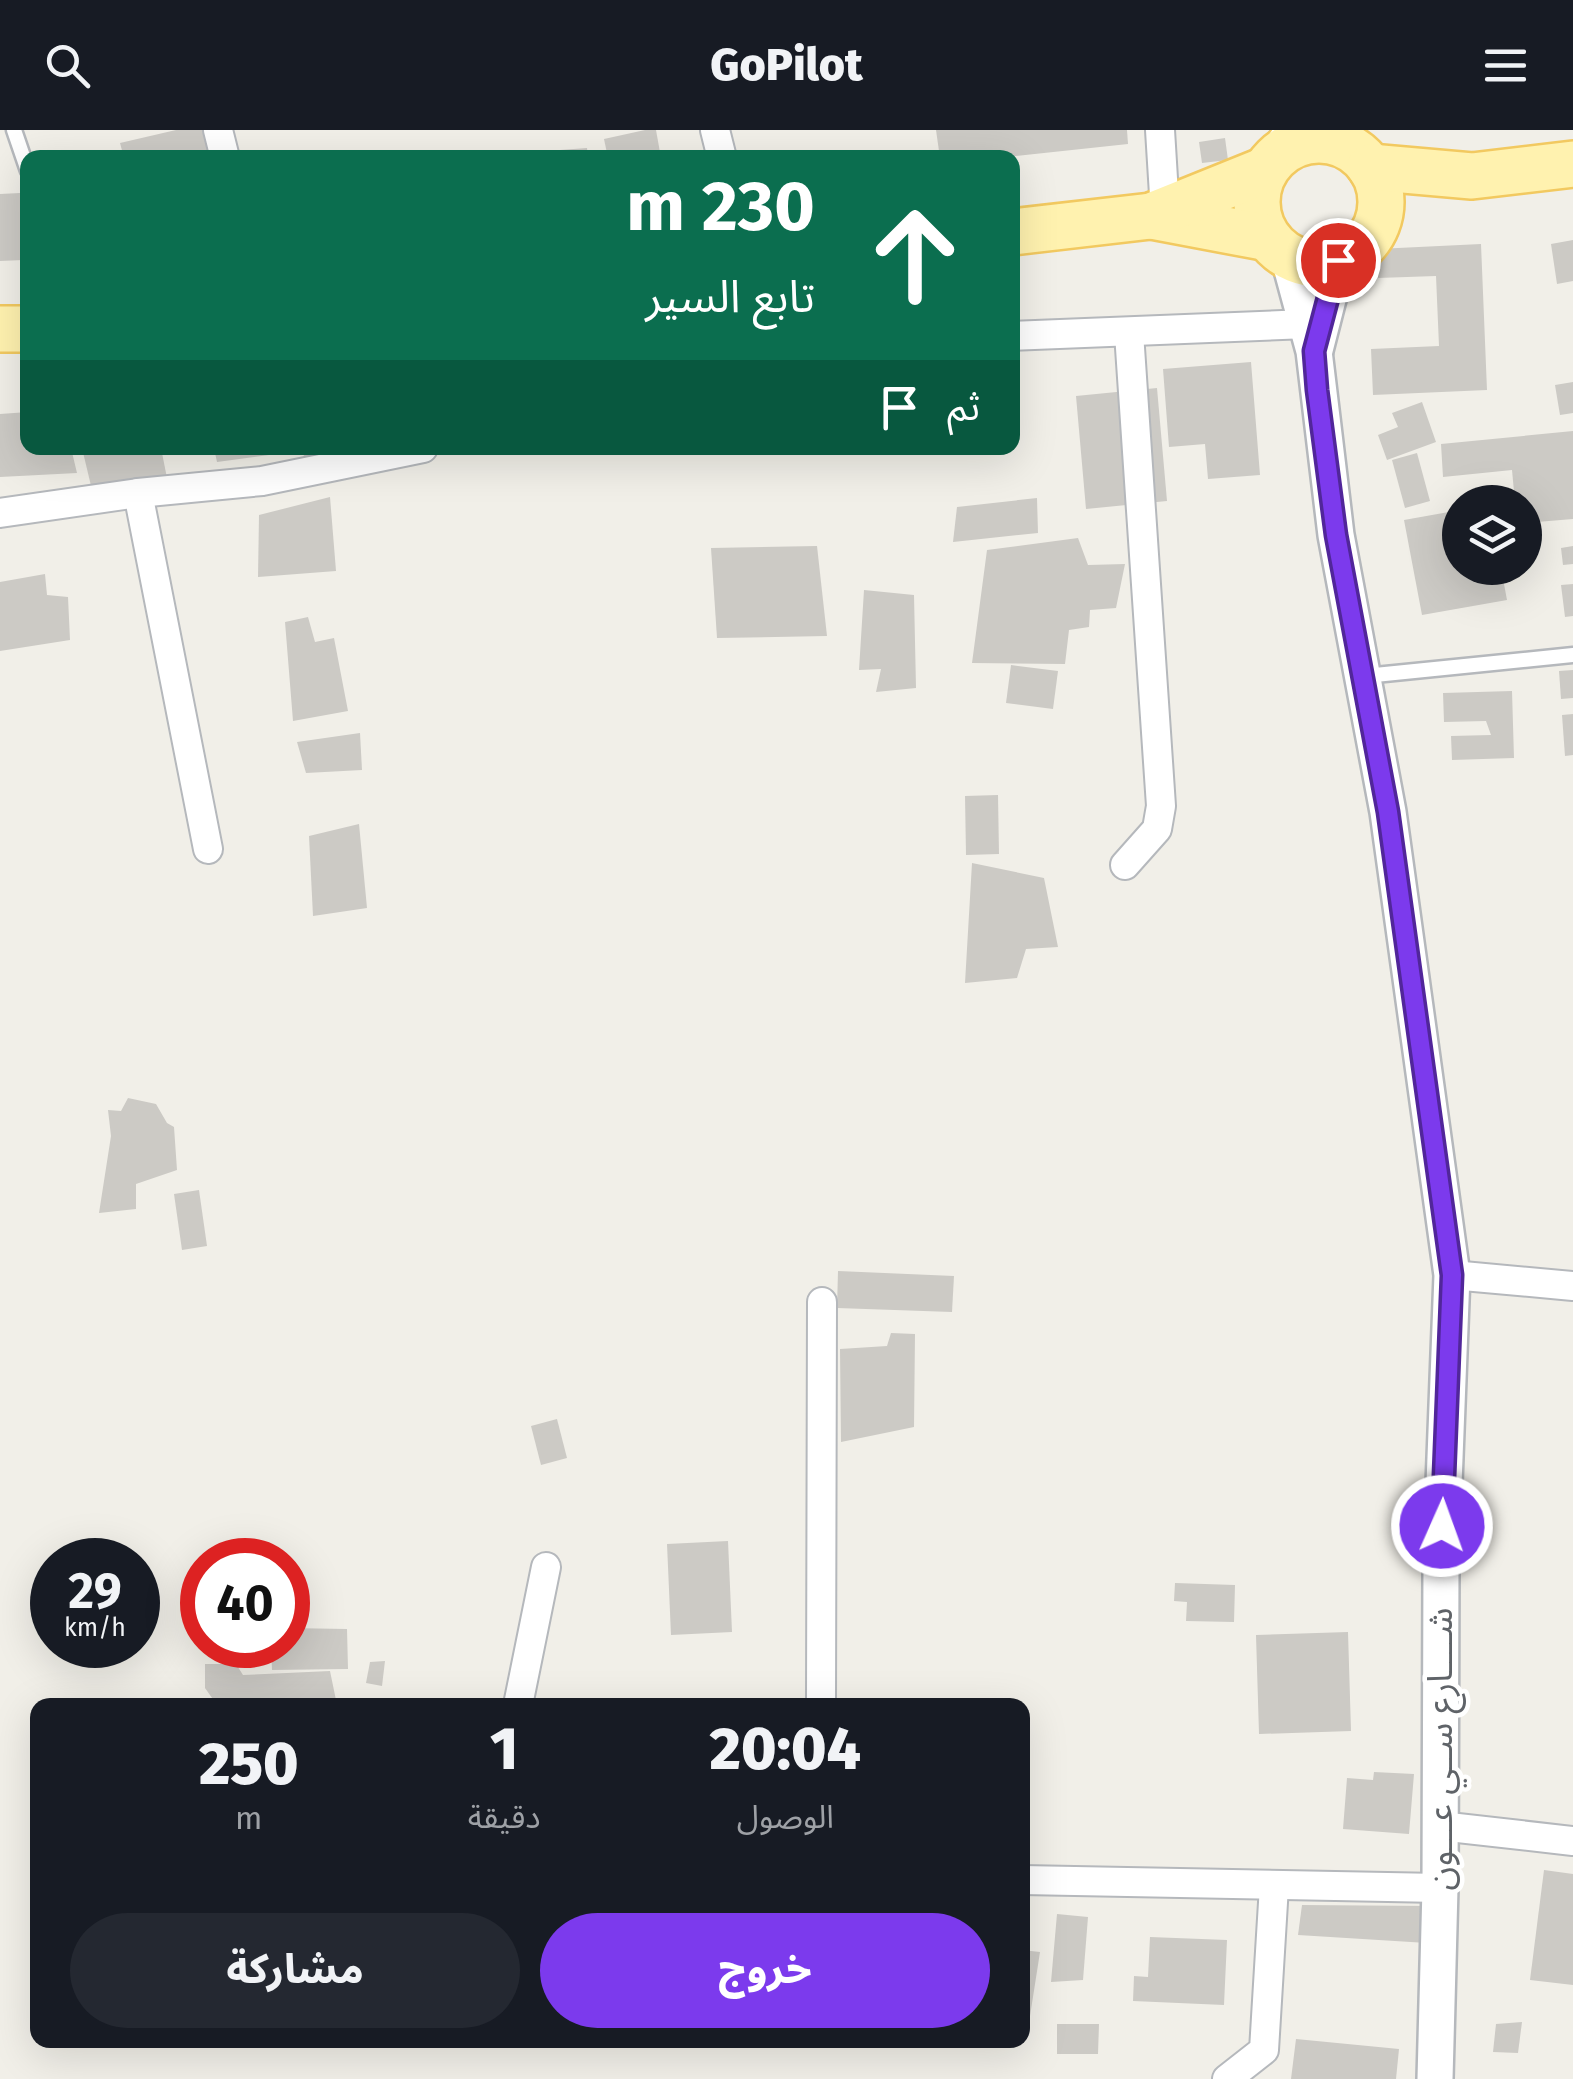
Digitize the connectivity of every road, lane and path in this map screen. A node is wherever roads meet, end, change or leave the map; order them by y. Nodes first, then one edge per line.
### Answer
1 (1160, 130) edge
2 (1300, 145) edge
3 (1573, 164) edge
4 (1370, 167) junction
5 (1472, 176) junction
6 (1158, 213) junction
7 (1379, 218) junction
8 (1020, 231) edge
9 (1278, 246) junction
10 (1338, 260) junction
11 (1128, 332) junction
12 (1020, 336) edge
13 (1311, 338) junction
14 (388, 455) edge
15 (138, 493) junction
16 (0, 513) edge
17 (1573, 655) edge
18 (1362, 676) junction
19 (208, 849) dead end
20 (1125, 866) dead end
21 (1452, 1275) junction
22 (1573, 1286) edge
23 (822, 1302) dead end
24 (546, 1567) dead end
25 (519, 1698) edge
26 (822, 1698) edge
27 (1440, 1826) junction
28 (1573, 1840) edge
29 (1030, 1880) edge
30 (1274, 1886) junction
31 (1440, 1888) junction
32 (1228, 2079) edge
33 (1435, 2079) edge

1 - 6 street
2 - 4 main road
2 - 6 main road
2 - 9 main road
3 - 5 main road
4 - 5 main road
4 - 7 main road
5 - 7 main road
6 - 8 main road
6 - 9 main road
7 - 10 main road
9 - 10 main road
9 - 13 street
10 - 13 street
11 - 12 street
11 - 13 street
11 - 20 street
13 - 18 street, شــــارع ســي عـــون
14 - 15 street
15 - 16 street
15 - 19 street
17 - 18 lane
18 - 21 street, شــــارع ســي عـــون
21 - 22 street
21 - 27 street, شــــارع ســي عـــون
23 - 26 street
24 - 25 street
27 - 28 street
27 - 31 street, شــــارع ســي عـــون
29 - 30 street
30 - 31 street
30 - 32 street
31 - 33 street, شــــارع ســي عـــون

